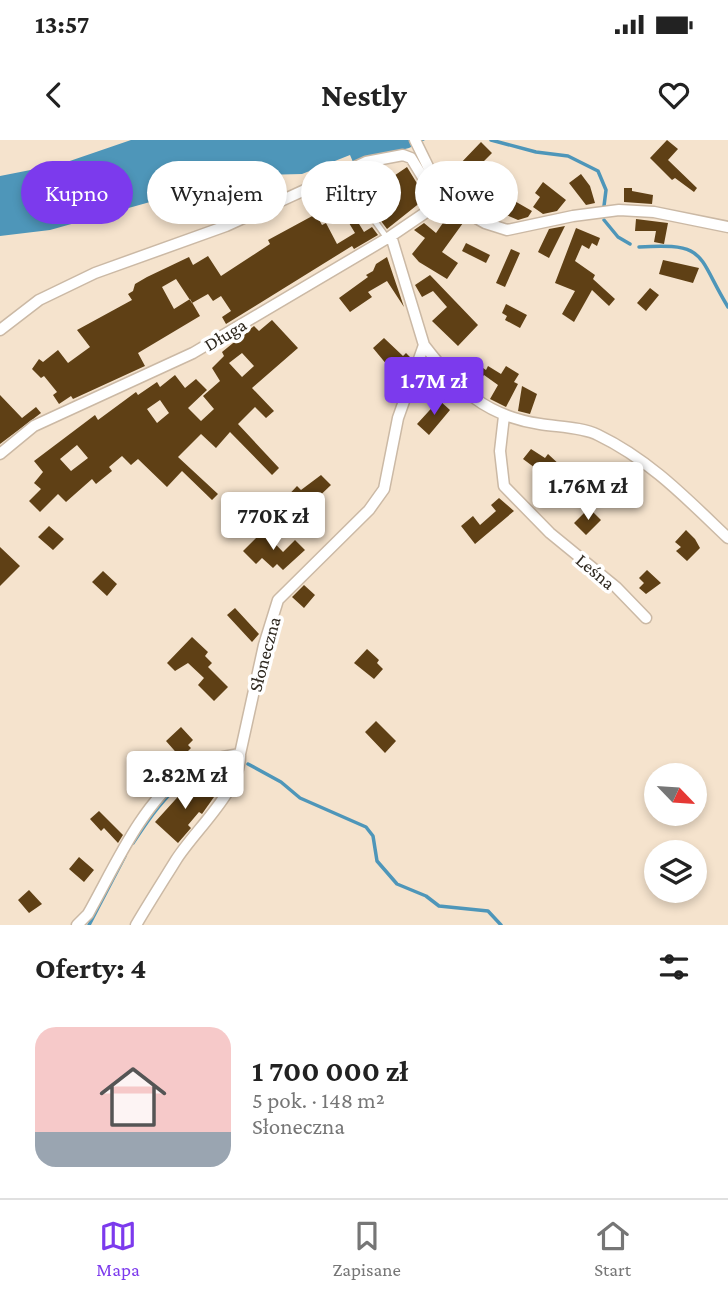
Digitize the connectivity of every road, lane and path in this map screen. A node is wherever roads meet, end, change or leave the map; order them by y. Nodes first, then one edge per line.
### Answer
1 (416, 143) edge
2 (371, 161) edge
3 (425, 161) edge
4 (415, 165) edge
5 (301, 192) edge
6 (415, 220) edge
7 (379, 224) edge
8 (488, 224) edge
9 (728, 227) edge
10 (389, 237) junction
11 (0, 330) edge
12 (424, 345) junction
13 (504, 416) junction
14 (0, 454) edge
15 (728, 538) edge
16 (646, 618) dead end
17 (240, 754) junction
18 (77, 925) edge
19 (136, 925) edge

1 - 3 street
2 - 4 street
5 - 11 street
6 - 10 street, Długa
7 - 10 lane
8 - 9 street
10 - 12 street
10 - 14 street, Długa
12 - 13 street
12 - 17 street, Słoneczna
13 - 15 street
13 - 16 street, Leśna
17 - 18 street
17 - 19 street, Słoneczna

